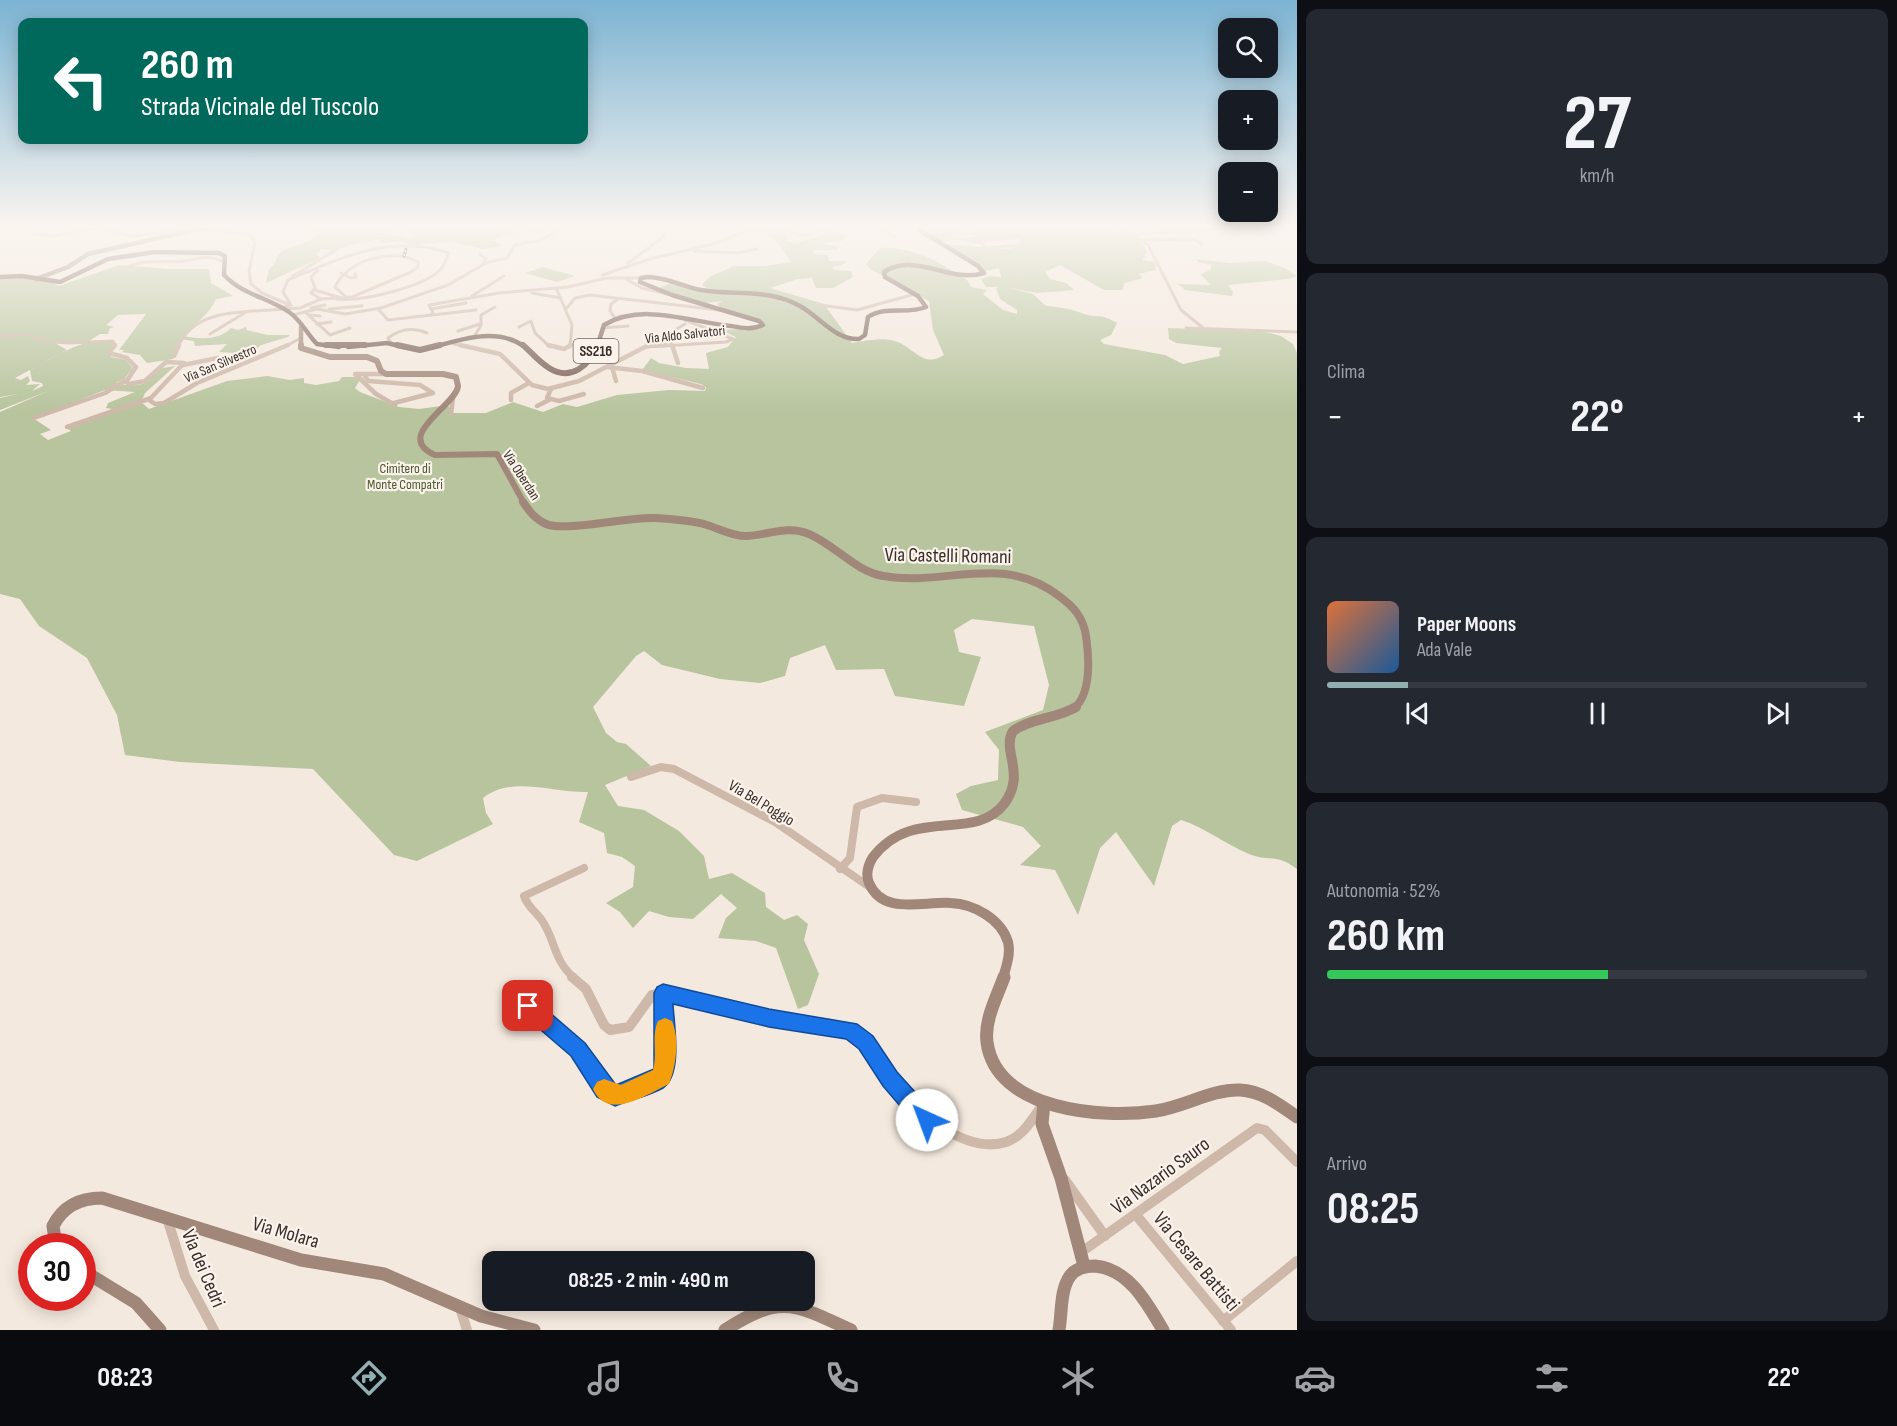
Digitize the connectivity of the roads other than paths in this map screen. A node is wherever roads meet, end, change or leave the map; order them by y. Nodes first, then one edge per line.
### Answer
1 (237, 288) edge
2 (255, 288) edge
3 (285, 288) edge
4 (336, 288) edge
5 (371, 288) edge
6 (396, 288) edge
7 (437, 288) edge
8 (484, 288) edge
9 (555, 288) joint
10 (642, 288) edge
11 (655, 288) edge
12 (691, 288) edge
13 (904, 288) edge
14 (1170, 288) edge
15 (315, 289) joint
16 (915, 294) junction
17 (672, 295) junction
18 (348, 297) junction
19 (338, 298) junction
20 (321, 299) junction
21 (618, 299) dead end
22 (562, 300) junction
23 (463, 301) junction
24 (572, 301) junction
25 (325, 304) dead end
26 (820, 304) dead end
27 (362, 306) dead end
28 (495, 307) dead end
29 (313, 309) junction
30 (431, 309) junction
31 (566, 309) junction
32 (289, 310) junction
33 (381, 310) junction
34 (476, 310) dead end
35 (725, 311) junction
36 (247, 312) junction
37 (306, 313) junction
38 (429, 315) junction
39 (320, 316) dead end
40 (615, 318) junction
41 (331, 322) dead end
42 (685, 322) junction
43 (480, 324) junction
44 (318, 325) junction
45 (628, 326) dead end
46 (301, 327) junction
47 (519, 327) dead end
48 (350, 328) dead end
49 (603, 328) junction
50 (715, 328) junction
51 (1186, 328) dead end
52 (458, 331) dead end
53 (1207, 331) junction
54 (1297, 332) edge
55 (427, 333) dead end
56 (210, 334) dead end
57 (0, 336) edge
58 (474, 336) junction
59 (301, 338) junction
60 (391, 344) junction
61 (459, 344) junction
62 (671, 344) junction
63 (440, 346) junction
64 (174, 356) dead end
65 (218, 358) dead end
66 (678, 363) dead end
67 (183, 365) junction
68 (606, 367) junction
69 (612, 368) junction
70 (386, 374) junction
71 (367, 375) junction
72 (126, 380) junction
73 (616, 381) dead end
74 (529, 382) junction
75 (703, 388) dead end
76 (551, 389) junction
77 (584, 394) dead end
78 (151, 398) junction
79 (453, 398) junction
80 (512, 400) dead end
81 (549, 400) junction
82 (537, 406) dead end
83 (451, 414) dead end
84 (34, 418) dead end
85 (67, 427) dead end
86 (783, 529) joint
87 (631, 777) dead end
88 (916, 802) dead end
89 (584, 868) dead end
90 (840, 869) junction
91 (871, 888) junction
92 (663, 993) junction
93 (524, 1003) dead end
94 (1044, 1103) junction
95 (1297, 1117) edge
96 (1297, 1162) edge
97 (1059, 1172) junction
98 (1136, 1215) junction
99 (168, 1218) junction
100 (53, 1233) edge
101 (1105, 1236) junction
102 (1082, 1260) junction
103 (1297, 1261) edge
104 (96, 1279) edge
105 (460, 1307) junction
106 (1223, 1321) junction
107 (160, 1330) edge
108 (214, 1330) edge
109 (467, 1330) edge
110 (534, 1330) edge
111 (724, 1330) edge
112 (850, 1330) edge
113 (1059, 1330) edge
114 (1163, 1330) edge
115 (1232, 1330) edge

1 - 32 main road, SS216
2 - 32 street
3 - 32 street
4 - 18 street
5 - 18 street
6 - 19 street
7 - 33 street
8 - 23 street
9 - 22 street
9 - 23 street
10 - 17 street
11 - 17 main road, SS216
12 - 16 main road
13 - 16 main road
14 - 53 street
15 - 19 street
15 - 20 street
16 - 26 street
17 - 35 main road, SS216
18 - 19 street
19 - 20 street
20 - 32 street
21 - 40 street
22 - 24 street
22 - 30 street
22 - 31 street
23 - 30 street
24 - 31 street
24 - 35 street
25 - 37 street
27 - 29 street
28 - 43 street
29 - 33 street
29 - 37 street
30 - 38 street
31 - 47 street
32 - 36 street
32 - 37 street
32 - 46 main road, SS216
33 - 38 street
34 - 38 street
35 - 50 main road, SS216
36 - 56 street
36 - 64 street
37 - 39 street
37 - 44 street
40 - 42 main road, SS216
40 - 49 main road, SS216
41 - 44 street
42 - 50 main road, SS216
42 - 62 street
43 - 52 street
43 - 58 street
44 - 48 street
45 - 49 street
46 - 59 street
46 - 60 main road, SS216
49 - 58 main road, SS216
50 - 62 street, Via Aldo Salvatori
51 - 53 street
53 - 54 street
55 - 60 street
57 - 72 street
58 - 61 main road, SS216
59 - 70 street
59 - 78 street, Via San Silvestro
60 - 63 main road, SS216
61 - 63 street
61 - 63 main road, SS216
61 - 74 street
62 - 66 street
62 - 68 street, Via Aldo Salvatori
65 - 67 street
67 - 72 street, Via San Silvestro
67 - 78 street, Via San Silvestro
68 - 69 street
68 - 76 street, Via Aldo Salvatori
69 - 73 street
69 - 75 street
70 - 71 street
70 - 79 street
71 - 71 street
72 - 84 street
74 - 76 street
74 - 80 street
76 - 81 street
77 - 81 street
78 - 85 street
79 - 83 street
79 - 86 street, Via Oberdan
81 - 82 street
86 - 91 street, Via Castelli Romani
87 - 90 street, Via Bel Poggio
88 - 90 street
89 - 92 street
90 - 91 street, Via Bel Poggio
91 - 94 street
92 - 93 street
92 - 94 street
94 - 95 street
94 - 97 street
96 - 98 street, Via Nazario Sauro
97 - 101 street
97 - 102 street
98 - 101 street, Via Nazario Sauro
98 - 106 street, Via Cesare Battisti
99 - 100 street, Via Molara
99 - 105 street, Via Molara
99 - 108 street, Via dei Cedri
101 - 102 street, Via Nazario Sauro
102 - 113 street
102 - 114 street
103 - 106 street
104 - 107 street
105 - 109 street
105 - 110 street, Via Molara
106 - 115 street, Via Cesare Battisti
111 - 112 street

